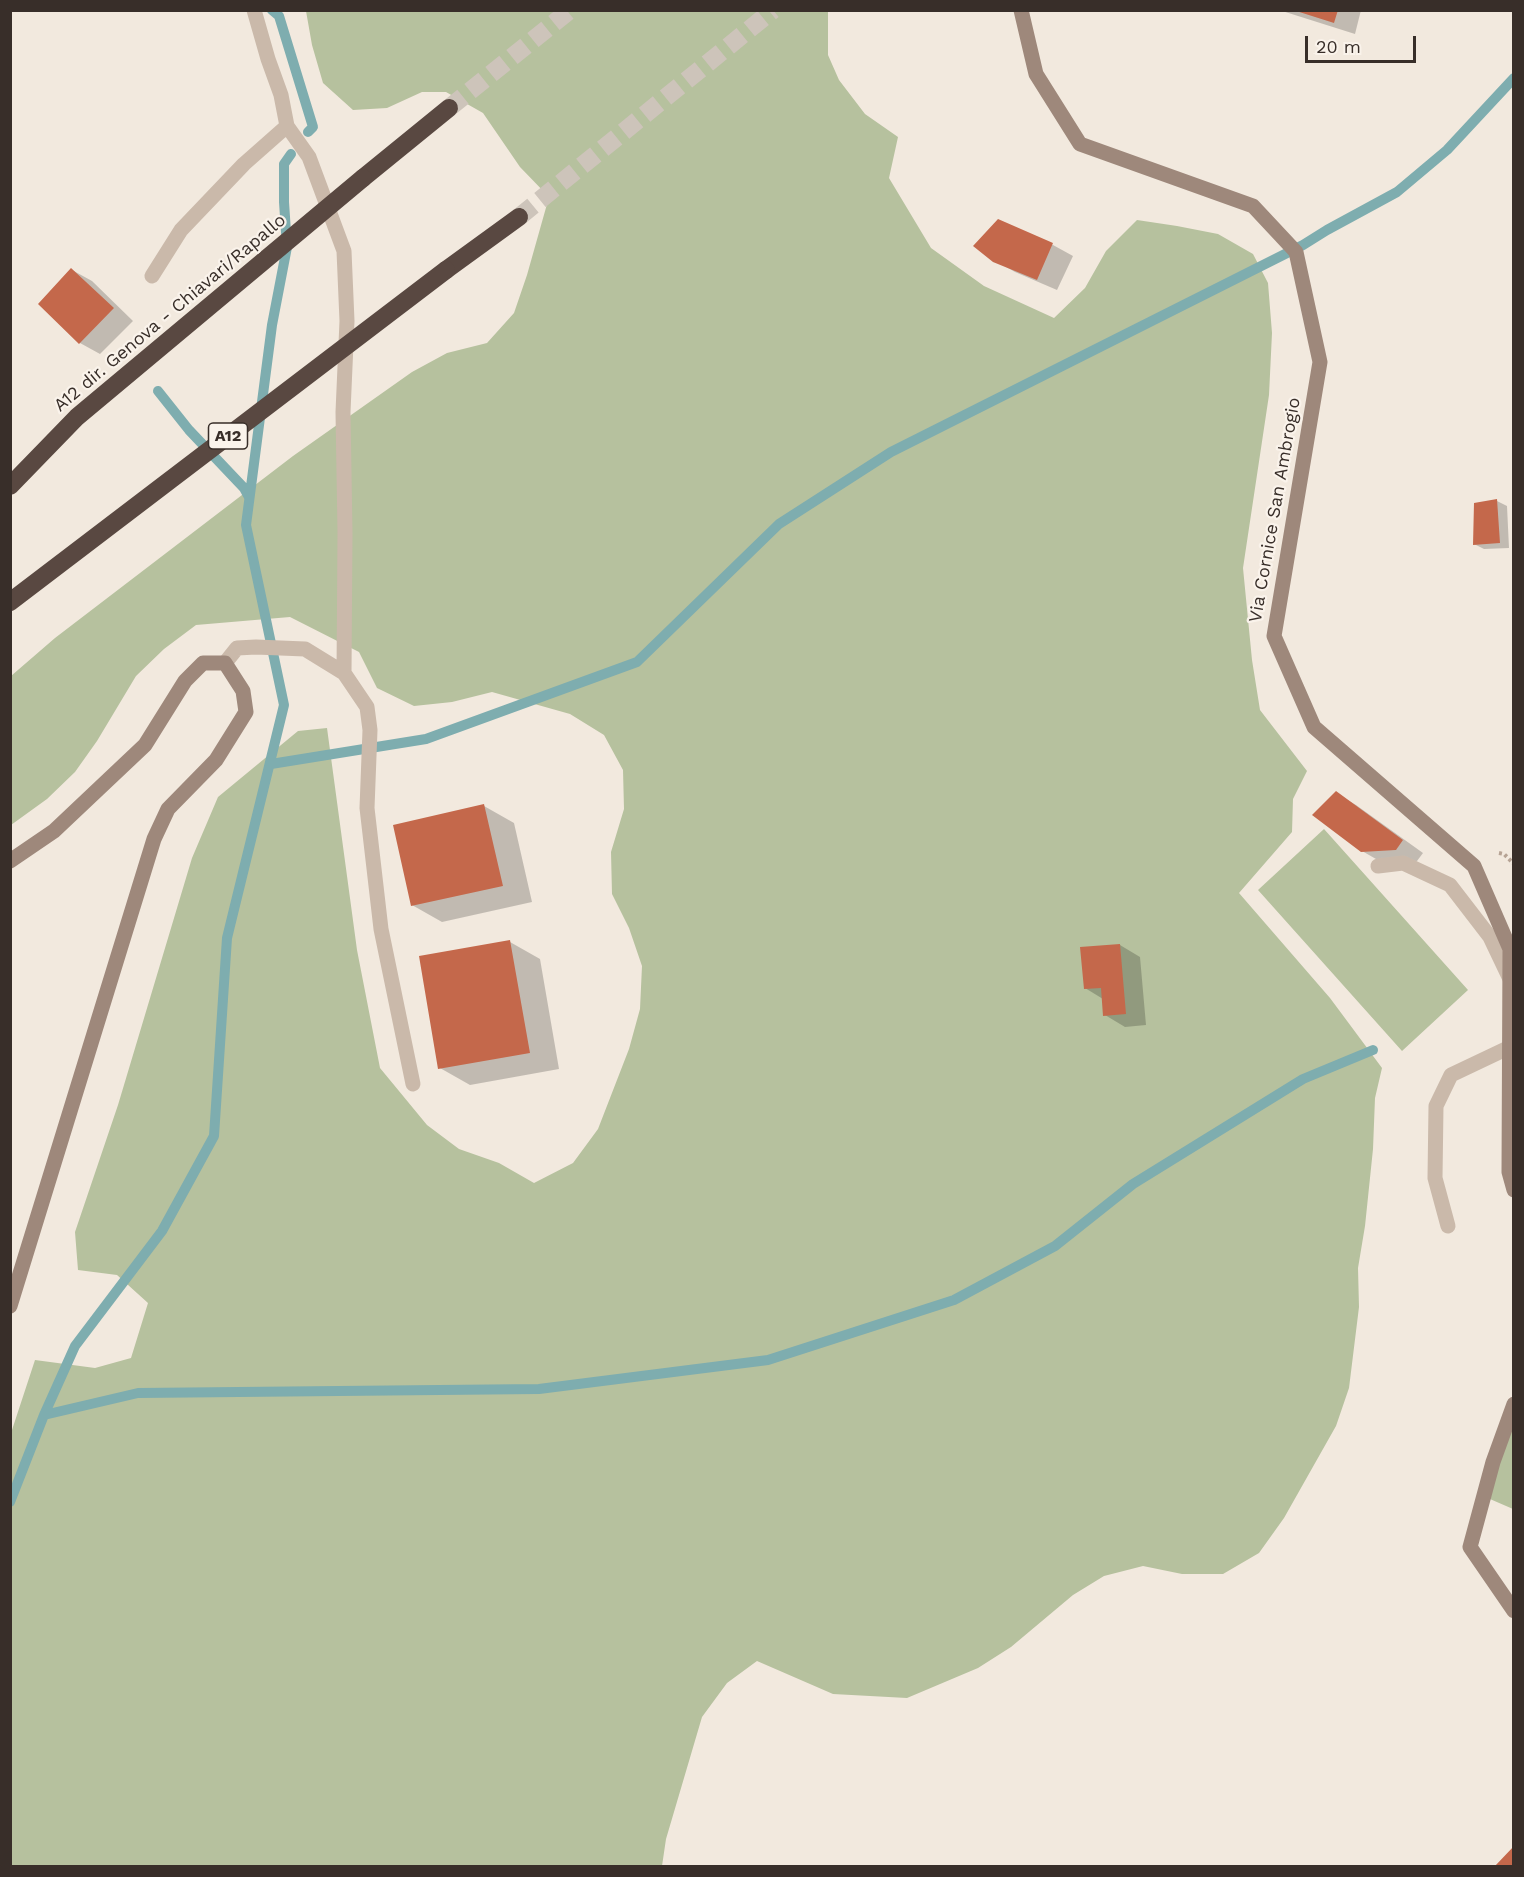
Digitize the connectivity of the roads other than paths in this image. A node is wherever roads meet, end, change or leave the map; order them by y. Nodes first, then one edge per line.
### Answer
1 (254, 10) edge
2 (1021, 10) edge
3 (449, 108) tunnel mouth
4 (287, 126) junction
5 (519, 217) tunnel mouth
6 (152, 276) dead end
7 (10, 486) edge
8 (10, 602) edge
9 (225, 663) junction
10 (344, 673) junction
11 (10, 861) edge
12 (1378, 866) dead end
13 (1510, 979) junction
14 (1510, 1047) junction
15 (413, 1084) dead end
16 (1514, 1190) edge
17 (1448, 1226) dead end
18 (10, 1306) edge
19 (1514, 1404) edge
20 (1514, 1611) edge

1 - 4 lane
2 - 13 street, Via Cornice San Ambrogio
3 - 7 highway, A12 dir. Genova - Chiavari/Rapallo, bridge
4 - 6 lane
4 - 10 lane
5 - 8 highway, A12, bridge
9 - 10 lane
9 - 11 street
9 - 18 street
10 - 15 lane
12 - 13 lane
13 - 14 street, Via Cornice San Ambrogio
14 - 16 street, Via Cornice San Ambrogio
14 - 17 lane
19 - 20 street

